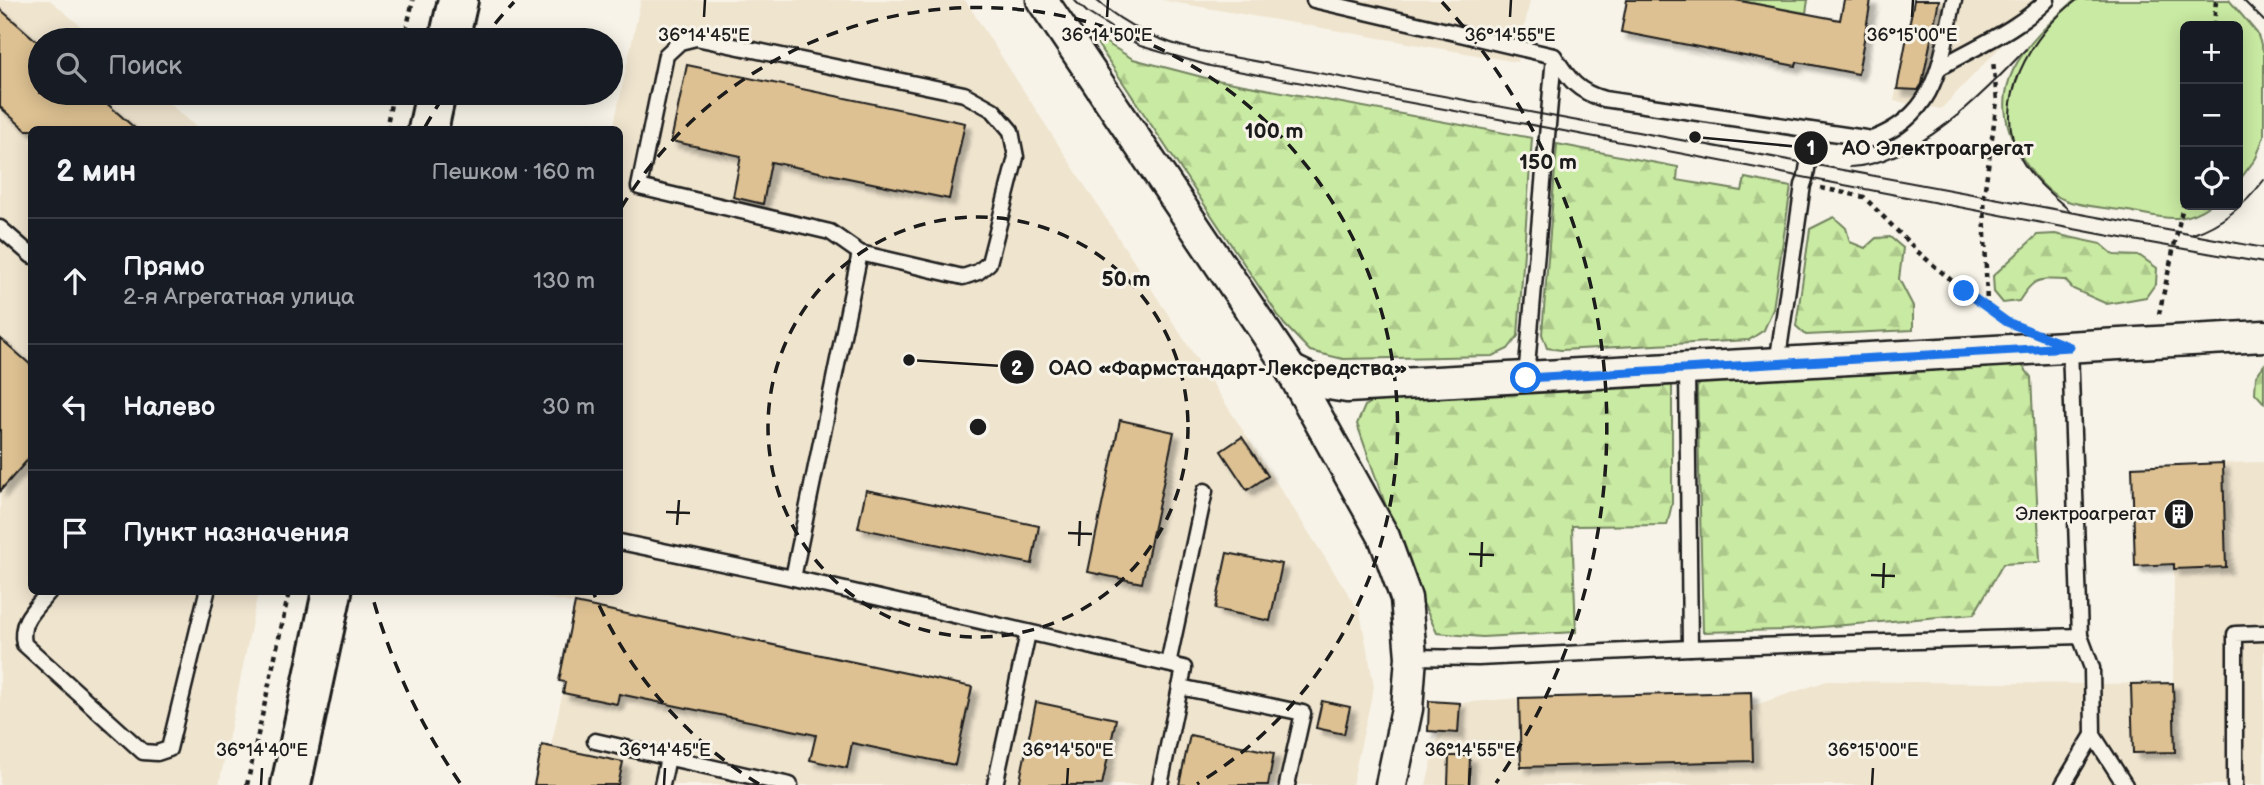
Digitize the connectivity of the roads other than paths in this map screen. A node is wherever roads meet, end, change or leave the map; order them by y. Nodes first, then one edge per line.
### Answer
1 (458, 0) edge
2 (1314, 0) edge
3 (1954, 0) edge
4 (2047, 0) edge
5 (1050, 2) edge
6 (452, 28) edge
7 (1554, 56) junction
8 (1939, 68) junction
9 (433, 105) edge
10 (429, 126) edge
11 (1812, 131) junction
12 (0, 228) edge
13 (28, 252) edge
14 (860, 253) junction
15 (2264, 336) edge
16 (2070, 347) junction
17 (1777, 364) junction
18 (1687, 369) junction
19 (1291, 370) junction
20 (1526, 378) junction
21 (1205, 491) dead end
22 (623, 543) edge
23 (793, 578) junction
24 (47, 595) edge
25 (206, 595) edge
26 (331, 595) edge
27 (1028, 633) junction
28 (2264, 633) edge
29 (2080, 636) junction
30 (1690, 648) junction
31 (1411, 657) junction
32 (1168, 664) junction
33 (1180, 687) junction
34 (2093, 735) junction
35 (595, 741) dead end
36 (668, 758) junction
37 (291, 785) edge
38 (662, 785) edge
39 (790, 785) edge
40 (995, 785) edge
41 (1160, 785) edge
42 (1287, 785) edge
43 (1391, 785) edge
44 (2063, 785) edge
45 (2125, 785) edge
46 (2235, 785) edge

1 - 6 main road
2 - 7 lane
3 - 8 lane
4 - 8 lane
5 - 19 street
7 - 11 lane
7 - 20 lane
8 - 11 lane
9 - 10 main road
11 - 17 lane
12 - 13 lane
14 - 14 lane
14 - 23 lane
15 - 16 street
16 - 17 street
16 - 29 lane
17 - 18 street
18 - 20 street
18 - 30 lane
19 - 20 street
19 - 31 street
21 - 32 lane
22 - 23 lane
23 - 27 lane
24 - 25 lane
26 - 37 main road
27 - 32 lane
27 - 40 lane
28 - 46 lane
29 - 30 lane
29 - 34 lane
30 - 31 lane
31 - 43 street
32 - 33 lane
33 - 41 lane
33 - 42 lane
34 - 44 lane
34 - 45 lane
35 - 36 lane
36 - 38 lane
36 - 39 lane

